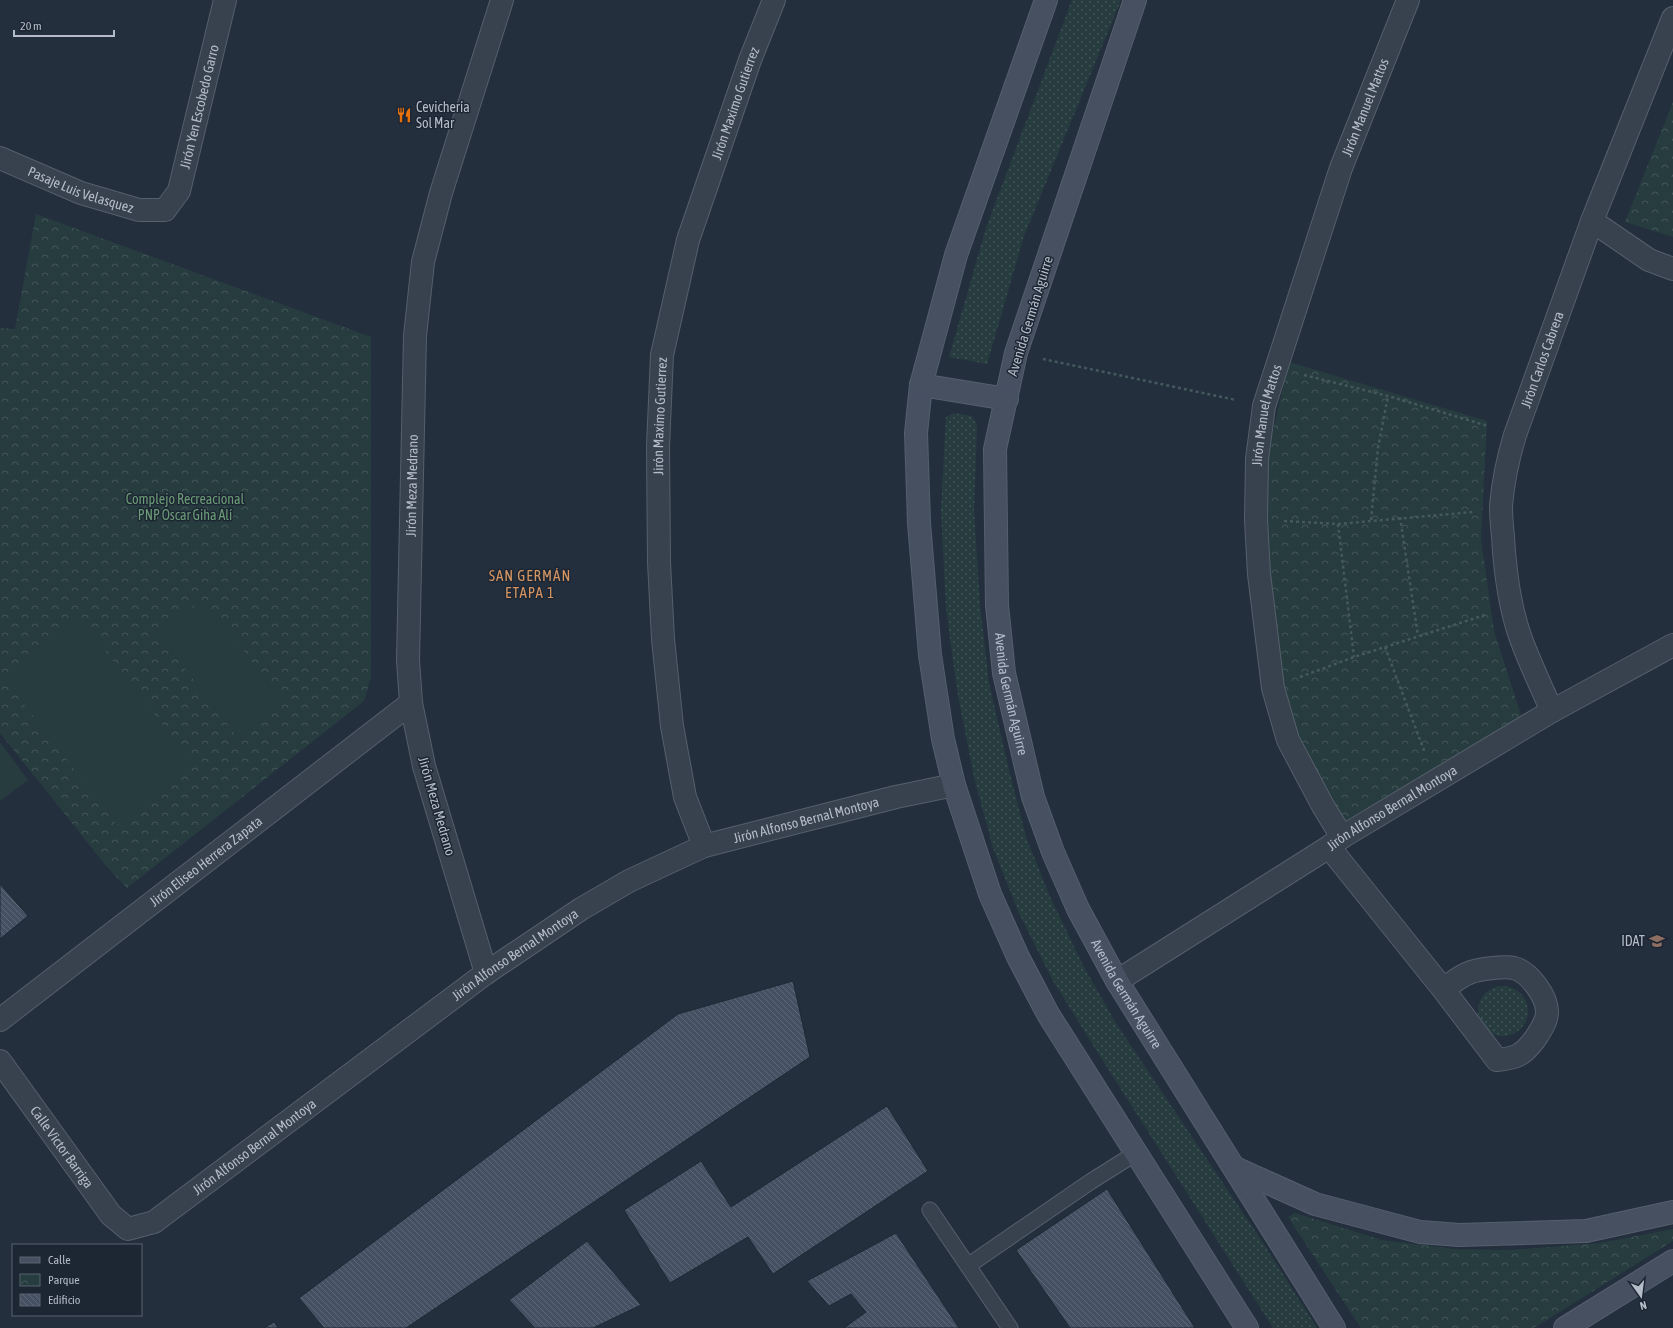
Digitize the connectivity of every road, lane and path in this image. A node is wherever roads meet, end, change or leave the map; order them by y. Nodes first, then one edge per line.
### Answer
1 (225, 0) edge
2 (502, 0) edge
3 (774, 0) edge
4 (1046, 0) edge
5 (1135, 0) edge
6 (1408, 0) edge
7 (1673, 18) edge
8 (0, 158) edge
9 (165, 210) joint
10 (1592, 221) junction
11 (1673, 269) edge
12 (1016, 353) junction
13 (1276, 368) junction
14 (921, 385) junction
15 (1388, 396) junction
16 (1006, 399) junction
17 (1264, 406) junction
18 (1515, 435) junction
19 (1501, 508) junction
20 (1400, 517) junction
21 (1256, 520) junction
22 (1371, 520) junction
23 (1338, 524) junction
24 (1512, 606) junction
25 (1418, 636) junction
26 (1673, 645) edge
27 (1385, 647) junction
28 (1354, 657) junction
29 (1274, 688) junction
30 (411, 703) junction
31 (1552, 711) junction
32 (1437, 780) junction
33 (954, 785) junction
34 (1335, 842) junction
35 (704, 846) junction
36 (486, 973) junction
37 (1117, 981) junction
38 (1443, 989) junction
39 (0, 1020) edge
40 (0, 1062) edge
41 (1136, 1153) junction
42 (1235, 1168) junction
43 (930, 1210) dead end
44 (1673, 1212) edge
45 (128, 1229) joint
46 (1673, 1261) edge
47 (968, 1265) junction
48 (1010, 1328) edge
49 (1247, 1328) edge
50 (1334, 1328) edge
51 (1566, 1328) edge

1 - 9 street, Jirón Yen Escobedo Garro
2 - 30 street, Jirón Meza Medrano
3 - 35 street, Jirón Maximo Gutierrez
4 - 14 main road
5 - 12 main road, Avenida Germán Aguirre
6 - 13 street, Jirón Manuel Mattos
7 - 10 street, Jirón Carlos Cabrera
8 - 9 street, Pasaje Luis Velasquez
10 - 11 street
10 - 18 street, Jirón Carlos Cabrera
12 - 16 main road, Avenida Germán Aguirre
12 - 17 path
13 - 15 path
13 - 17 street, Jirón Manuel Mattos
14 - 16 main road
14 - 33 main road
15 - 18 path
15 - 22 path
16 - 37 main road, Avenida Germán Aguirre
17 - 21 street, Jirón Manuel Mattos
18 - 19 street, Jirón Carlos Cabrera
19 - 20 path
19 - 24 street, Jirón Carlos Cabrera
20 - 22 path
20 - 25 path
21 - 23 path
21 - 29 street, Jirón Manuel Mattos
22 - 23 path
23 - 28 path
24 - 25 path
24 - 31 street, Jirón Carlos Cabrera
25 - 27 path
26 - 31 street, Jirón Alfonso Bernal Montoya
27 - 28 path
27 - 32 path
28 - 29 path
29 - 34 street, Jirón Manuel Mattos
30 - 36 street, Jirón Meza Medrano
30 - 39 street, Jirón Eliseo Herrera Zapata
31 - 32 street, Jirón Alfonso Bernal Montoya
32 - 34 street, Jirón Alfonso Bernal Montoya
33 - 35 street, Jirón Alfonso Bernal Montoya
33 - 41 main road
34 - 37 street, Jirón Alfonso Bernal Montoya
34 - 38 street, Jirón Manuel Mattos
35 - 36 street, Jirón Alfonso Bernal Montoya
36 - 45 street, Jirón Alfonso Bernal Montoya
37 - 42 main road, Avenida Germán Aguirre
38 - 38 street
40 - 45 street, Calle Victor Barriga
41 - 47 lane
41 - 49 main road
42 - 44 main road
42 - 50 main road, Avenida Germán Aguirre
43 - 47 lane
46 - 51 main road
47 - 48 lane

